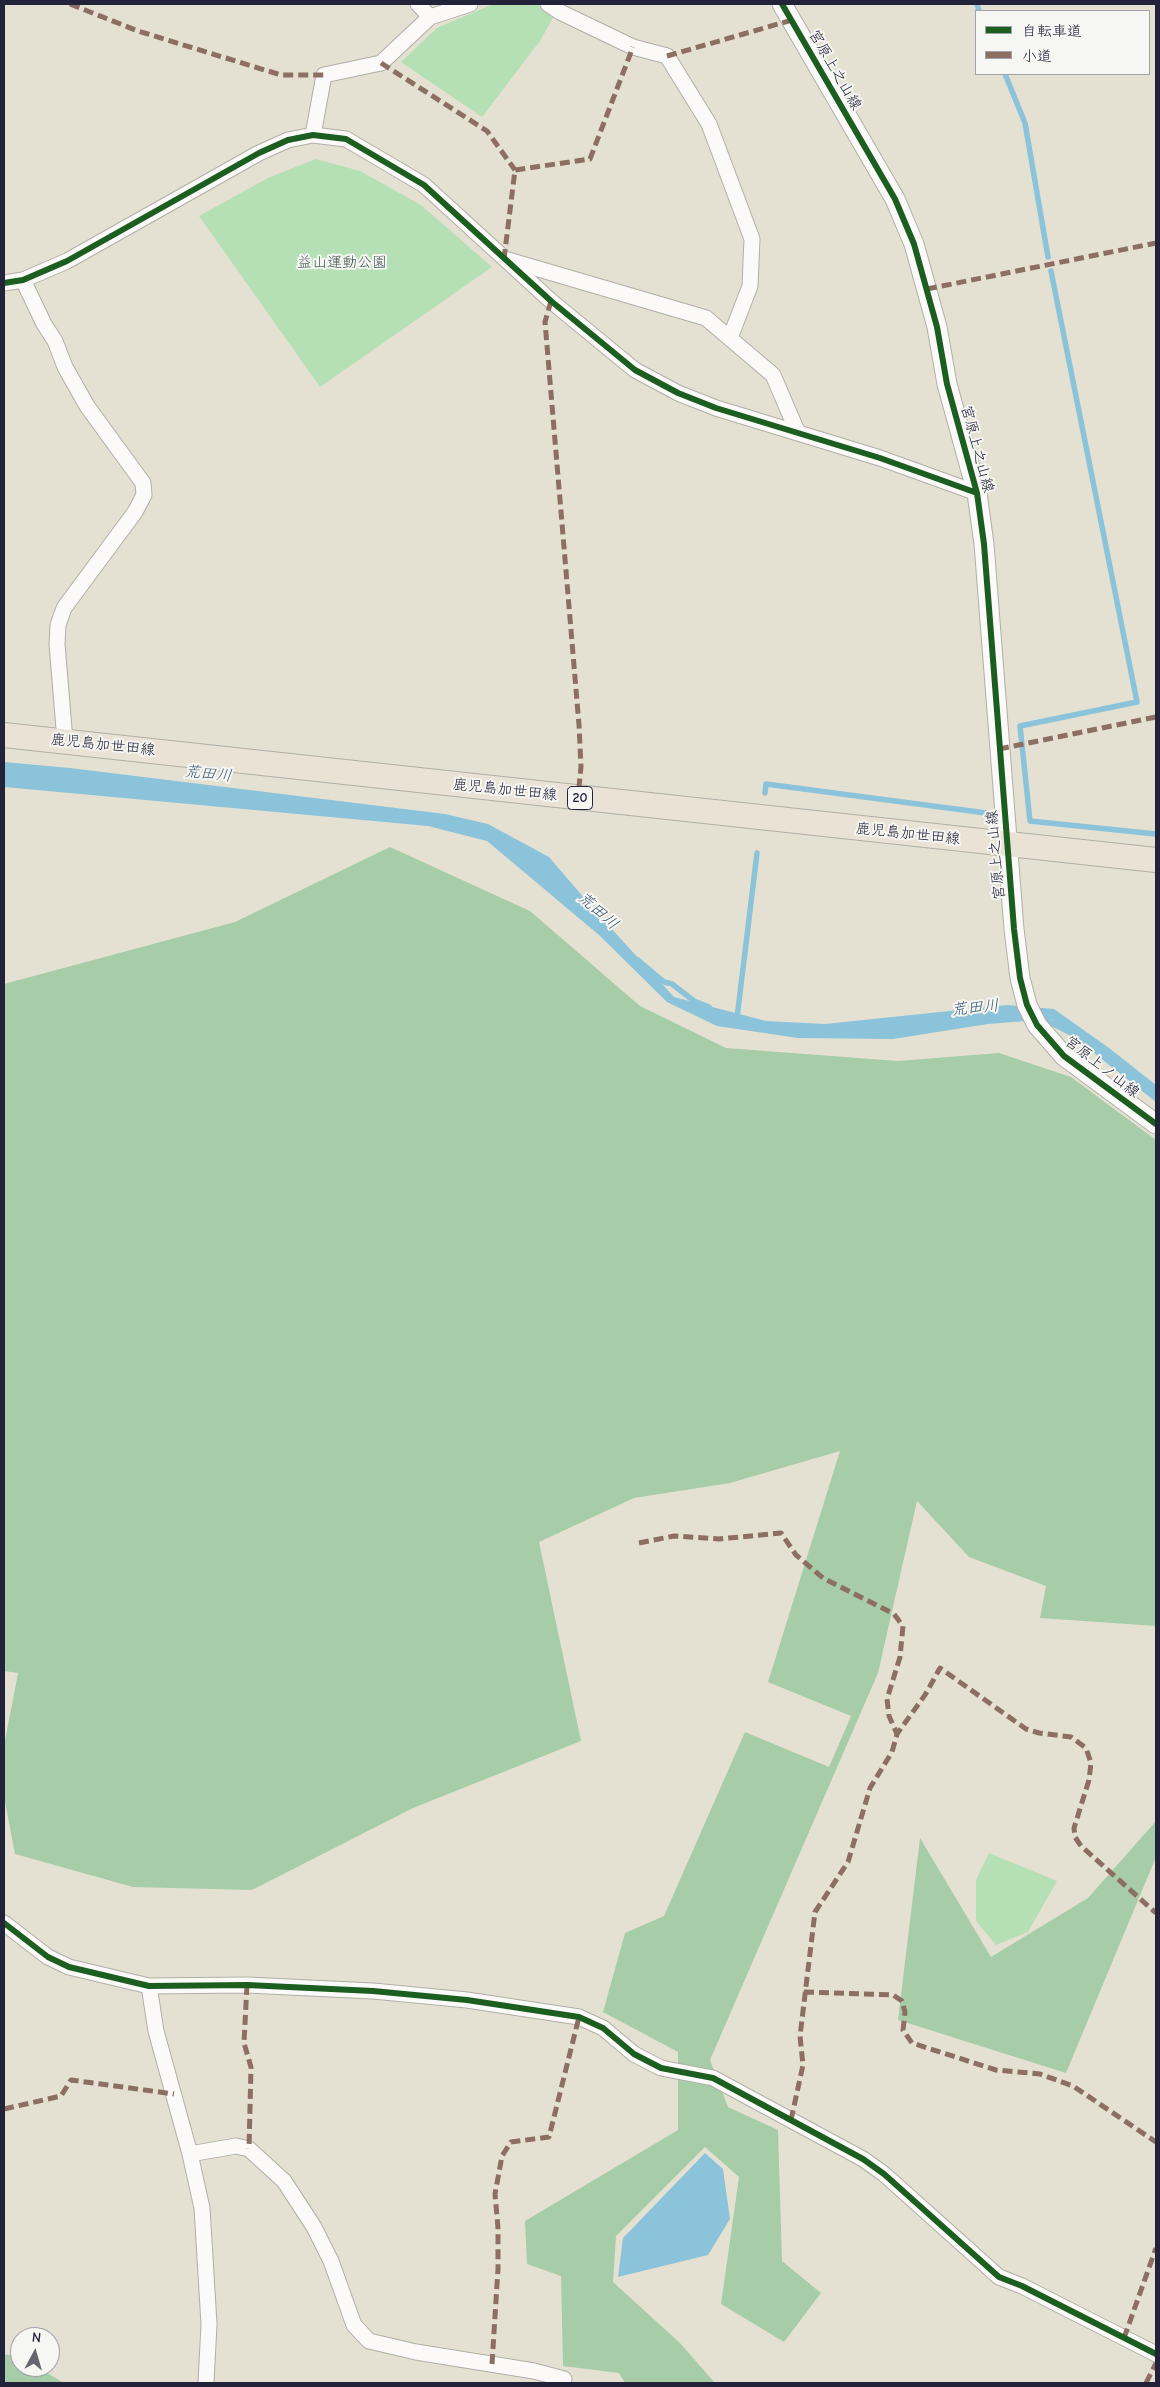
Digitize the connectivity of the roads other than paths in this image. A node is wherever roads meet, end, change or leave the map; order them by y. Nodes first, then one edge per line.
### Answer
1 (418, 4) edge
2 (470, 4) edge
3 (548, 4) edge
4 (782, 4) edge
5 (430, 18) junction
6 (313, 135) junction
7 (504, 259) junction
8 (23, 280) junction
9 (4, 283) edge
10 (730, 338) junction
11 (797, 432) junction
12 (977, 493) junction
13 (4, 735) edge
14 (65, 741) junction
15 (1008, 845) junction
16 (1156, 860) edge
17 (1037, 1025) joint
18 (1156, 1124) edge
19 (4, 1923) edge
20 (149, 1986) junction
21 (190, 2154) junction
22 (1156, 2354) edge
23 (206, 2383) edge
24 (563, 2383) edge

1 - 5 street
2 - 5 street
3 - 10 street
4 - 12 street, 宮原上之山線
5 - 6 street
6 - 7 street
6 - 8 street
7 - 10 street
7 - 11 street
8 - 9 street
8 - 14 street
10 - 11 street
11 - 12 street
12 - 15 street, 宮原上之山線
13 - 14 main road, 鹿児島加世田線 / 20
14 - 15 main road, 鹿児島加世田線 / 20
15 - 16 main road, 鹿児島加世田線 / 20
15 - 17 street, 宮原上之山線
17 - 18 street, 宮原上ノ山線
19 - 20 street
20 - 21 street
20 - 22 street
21 - 23 street
21 - 24 street

